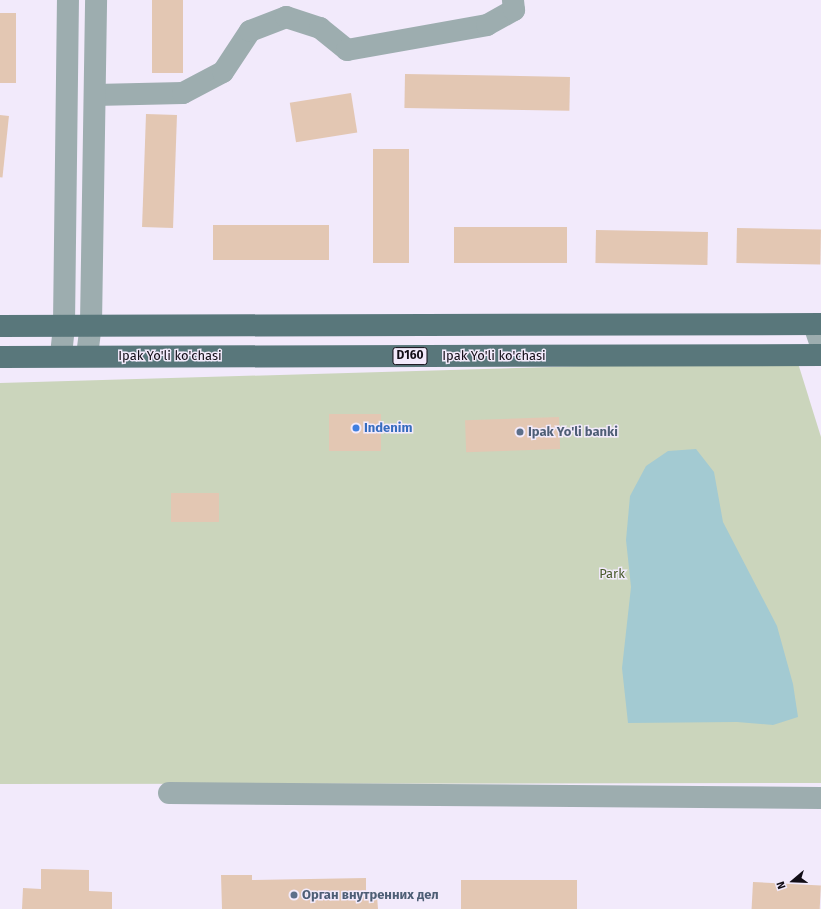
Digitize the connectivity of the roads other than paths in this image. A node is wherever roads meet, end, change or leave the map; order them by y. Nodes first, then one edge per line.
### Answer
1 (68, 0) edge
2 (96, 0) edge
3 (513, 0) edge
4 (96, 95) junction
5 (64, 324) junction
6 (91, 324) junction
7 (817, 325) edge
8 (0, 326) edge
9 (821, 345) edge
10 (61, 355) junction
11 (821, 355) edge
12 (87, 356) junction
13 (0, 357) edge
14 (169, 793) dead end
15 (821, 798) edge

1 - 5 street
2 - 4 street
3 - 4 street
4 - 6 street
5 - 6 main road
5 - 8 main road
5 - 10 street
6 - 7 main road
6 - 12 street
7 - 9 street
10 - 12 main road, Ipak Yo'li ko'chasi / D160
10 - 13 main road, Ipak Yo'li ko'chasi / D160
11 - 12 main road, Ipak Yo'li ko'chasi / D160
14 - 15 street

